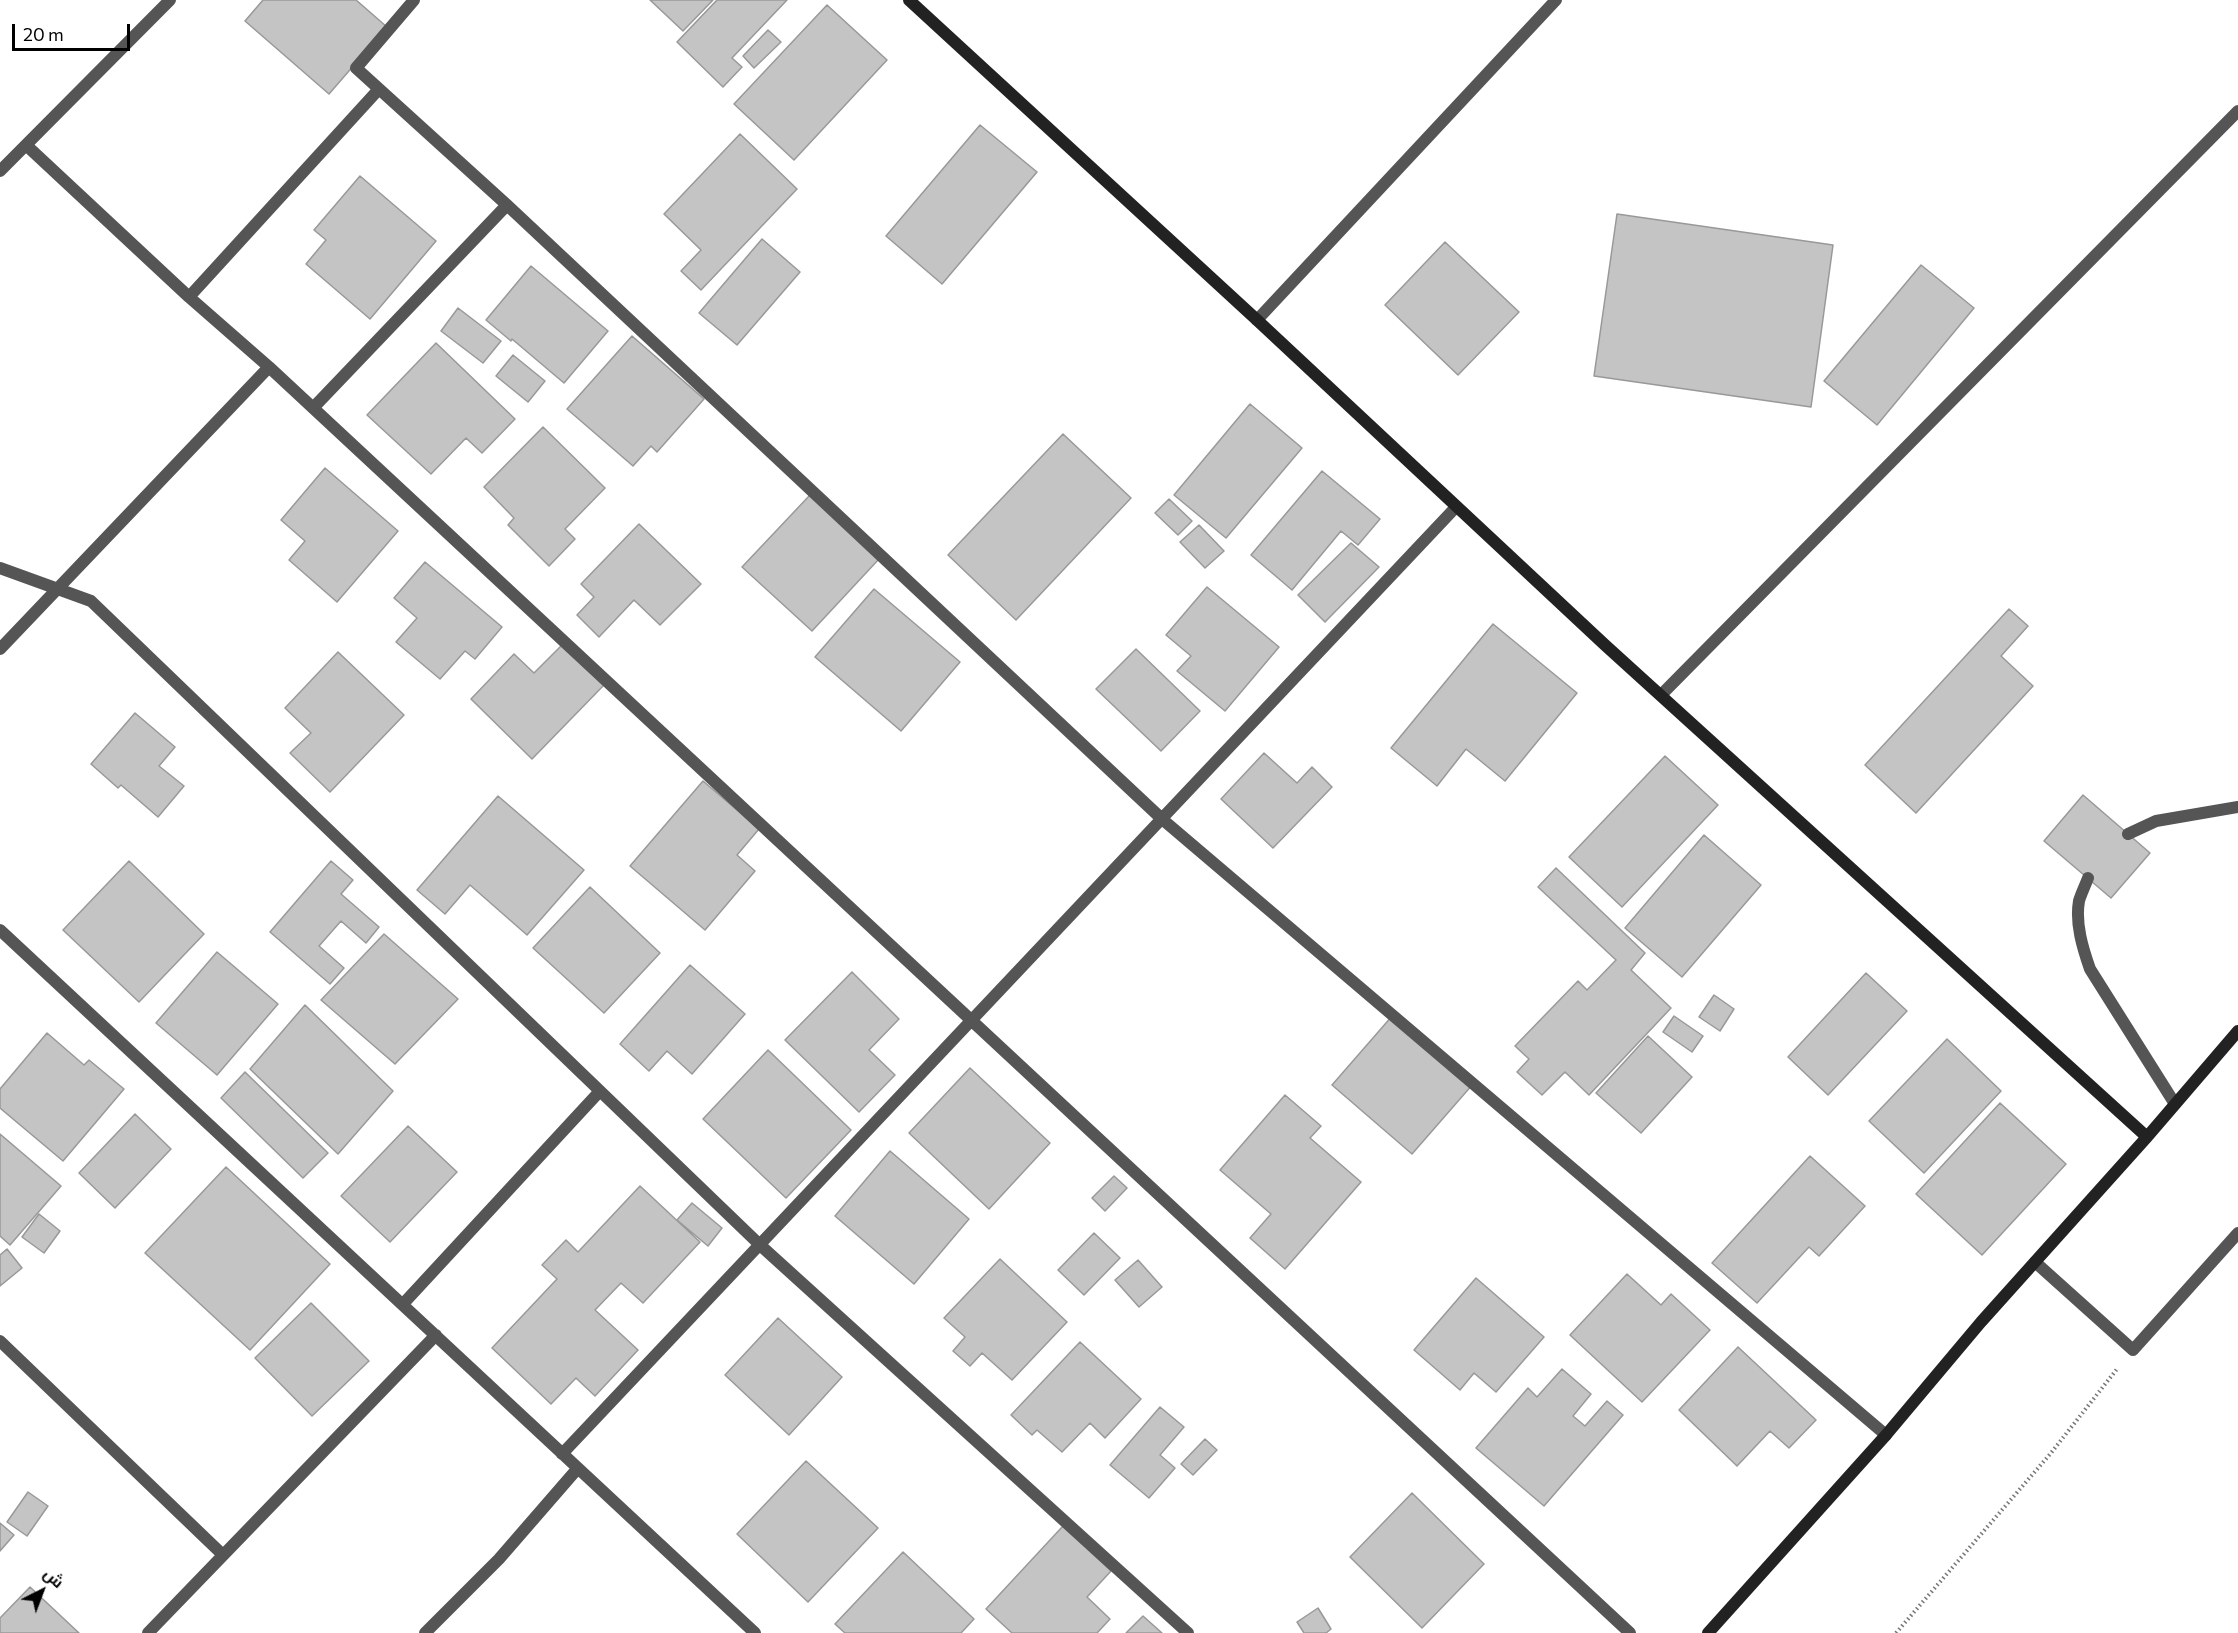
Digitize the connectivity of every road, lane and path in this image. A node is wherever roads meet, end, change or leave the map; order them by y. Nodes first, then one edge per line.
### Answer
1 (170, 0) edge
2 (414, 0) edge
3 (909, 0) edge
4 (1556, 0) edge
5 (379, 89) junction
6 (2238, 111) edge
7 (26, 145) junction
8 (0, 171) edge
9 (507, 205) junction
10 (189, 297) junction
11 (1257, 320) junction
12 (269, 367) junction
13 (313, 408) junction
14 (1456, 507) junction
15 (0, 568) edge
16 (57, 590) junction
17 (0, 649) edge
18 (1661, 695) junction
19 (2238, 807) edge
20 (1162, 819) junction
21 (2128, 834) dead end
22 (2088, 878) dead end
23 (0, 930) edge
24 (972, 1020) junction
25 (2238, 1031) edge
26 (600, 1091) junction
27 (2175, 1104) junction
28 (2147, 1137) junction
29 (2238, 1233) edge
30 (760, 1245) junction
31 (2035, 1262) junction
32 (403, 1304) junction
33 (436, 1335) junction
34 (0, 1341) edge
35 (2133, 1350) junction
36 (1886, 1435) junction
37 (562, 1454) junction
38 (578, 1467) junction
39 (223, 1555) junction
40 (148, 1633) edge
41 (425, 1633) edge
42 (755, 1633) edge
43 (1188, 1633) edge
44 (1630, 1633) edge
45 (1708, 1633) edge
46 (1896, 1633) edge

1 - 7 street
2 - 5 street
3 - 11 street
4 - 11 street
5 - 9 street
5 - 10 street
6 - 18 street
7 - 8 street
7 - 10 street
9 - 13 street
9 - 20 street
10 - 12 street
11 - 14 street
12 - 13 street
12 - 16 street
13 - 24 street
14 - 18 street
14 - 20 street
15 - 16 street
16 - 17 street
16 - 26 street
18 - 28 street
19 - 21 street
20 - 24 street
20 - 36 street
22 - 27 street
23 - 32 street
24 - 30 street
24 - 44 street
25 - 27 street
26 - 30 street
26 - 32 street
27 - 28 street
28 - 31 street
29 - 35 street
30 - 37 street
30 - 43 street
31 - 35 street
31 - 36 street
32 - 33 street
33 - 37 street
33 - 39 street
34 - 39 street
35 - 46 path
36 - 45 street
37 - 38 street
38 - 41 street
38 - 42 street
39 - 40 street

